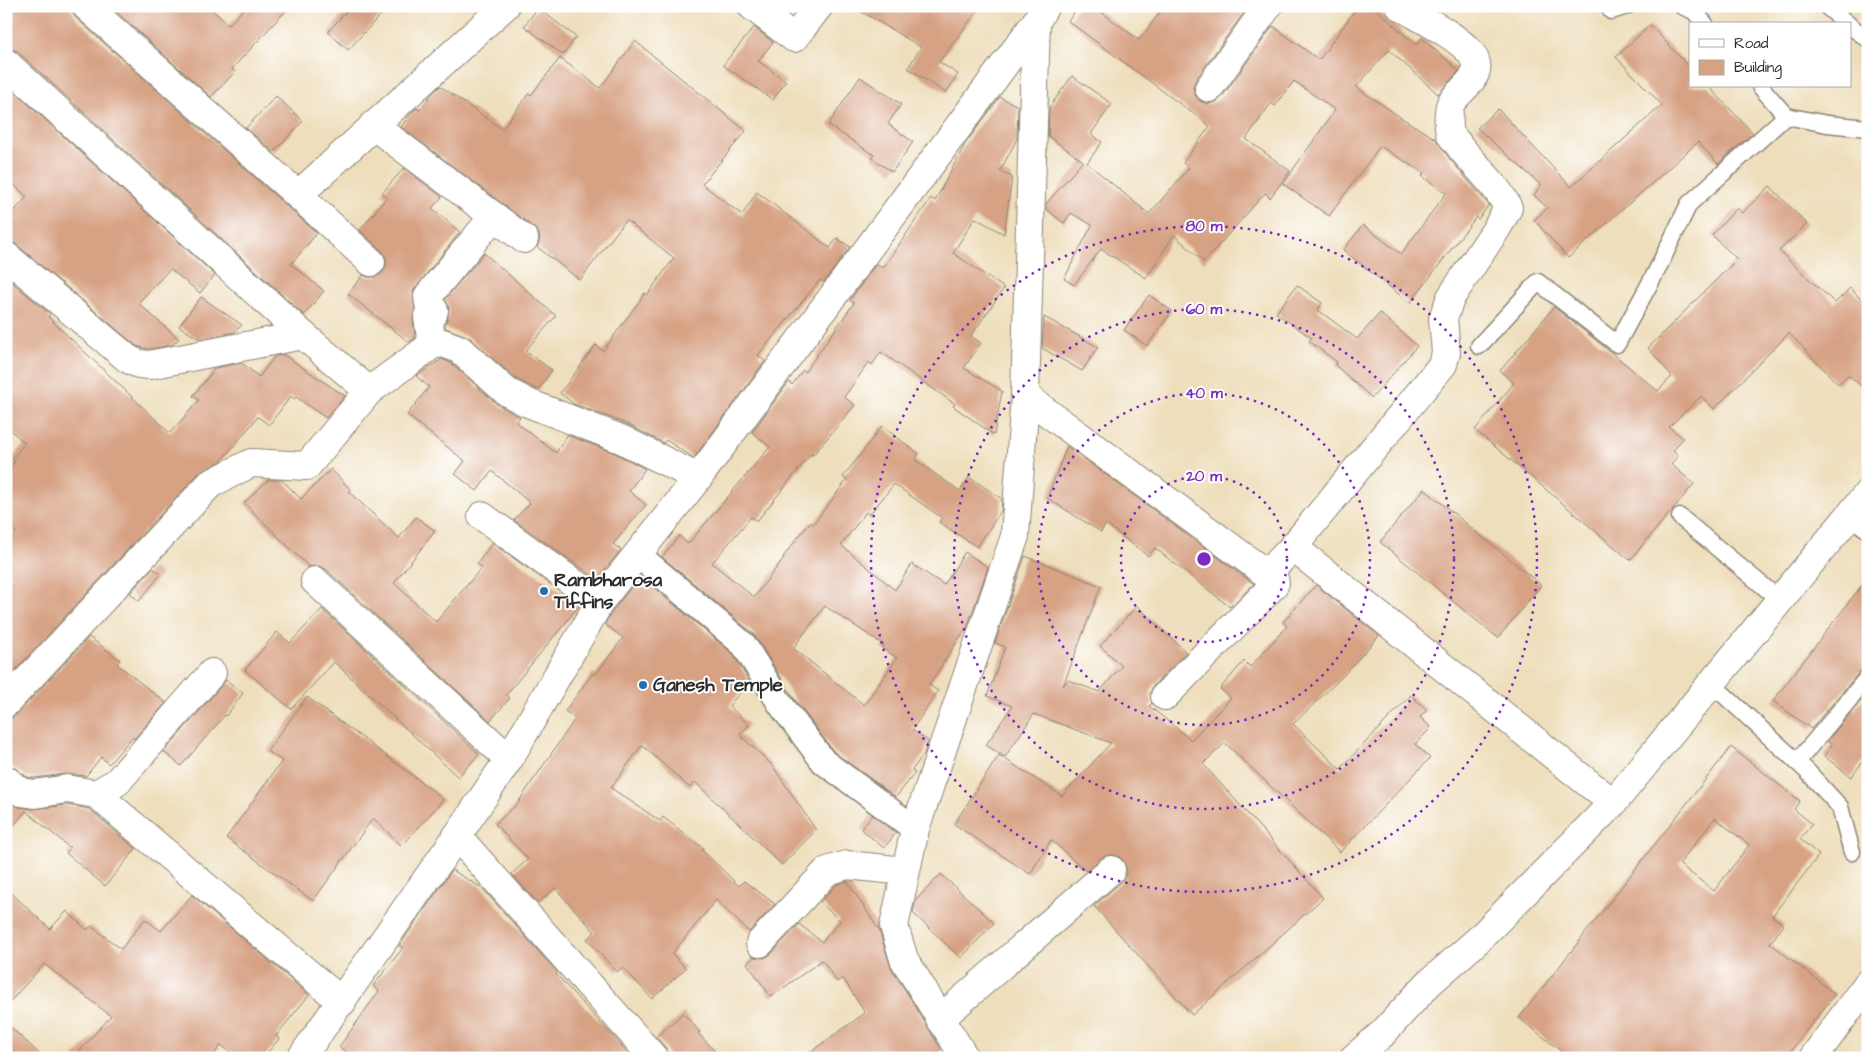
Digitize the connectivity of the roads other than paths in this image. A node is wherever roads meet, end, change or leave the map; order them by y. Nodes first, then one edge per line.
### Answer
1 (86, 6) edge
2 (504, 6) edge
3 (752, 6) edge
4 (819, 6) edge
5 (1268, 6) edge
6 (1400, 6) edge
7 (1627, 6) edge
8 (1682, 6) edge
9 (1826, 6) edge
10 (1611, 11) dead end
11 (1040, 14) edge
12 (1703, 22) edge
13 (1845, 22) edge
14 (1852, 27) edge
15 (1868, 39) edge
16 (6, 63) edge
17 (1209, 88) dead end
18 (1762, 88) edge
19 (1786, 116) junction
20 (373, 125) junction
21 (1868, 128) edge
22 (298, 194) junction
23 (494, 216) junction
24 (524, 239) dead end
25 (6, 256) edge
26 (371, 262) dead end
27 (303, 335) junction
28 (432, 345) junction
29 (1479, 346) dead end
30 (369, 392) junction
31 (1025, 396) junction
32 (698, 478) junction
33 (1868, 493) edge
34 (482, 516) dead end
35 (1680, 517) dead end
36 (1858, 523) edge
37 (1293, 547) junction
38 (637, 554) junction
39 (1267, 574) junction
40 (315, 581) dead end
41 (601, 600) junction
42 (1780, 600) junction
43 (212, 673) dead end
44 (1868, 677) edge
45 (1711, 684) junction
46 (1165, 696) dead end
47 (6, 703) edge
48 (509, 759) junction
49 (1797, 762) junction
50 (6, 780) edge
51 (96, 794) junction
52 (1613, 802) junction
53 (915, 829) junction
54 (457, 836) junction
55 (1852, 852) dead end
56 (1111, 870) dead end
57 (906, 872) junction
58 (760, 943) dead end
59 (1868, 983) edge
60 (342, 1002) junction
61 (940, 1019) junction
62 (312, 1054) edge
63 (654, 1058) edge
64 (965, 1058) edge
65 (1354, 1058) edge
66 (1813, 1058) edge

1 - 22 street
2 - 20 street
3 - 4 street
5 - 17 street
6 - 37 street
7 - 10 lane
8 - 12 lane
9 - 13 lane
11 - 31 street
11 - 32 street
14 - 15 lane
16 - 27 street
18 - 19 lane
19 - 21 lane
19 - 29 lane
20 - 22 street
20 - 23 street
22 - 26 street
23 - 24 street
23 - 28 street
25 - 27 street
27 - 30 street
28 - 30 street
28 - 32 street
30 - 47 street
31 - 39 street
31 - 53 street
32 - 38 street
33 - 36 street
34 - 41 street
35 - 42 lane
36 - 42 street
37 - 39 street
37 - 52 street
38 - 41 street
38 - 53 street
39 - 46 street
40 - 48 street
41 - 48 street
42 - 45 street
43 - 51 street
44 - 49 lane
45 - 49 lane
45 - 52 street
48 - 54 street
49 - 55 lane
50 - 51 street
51 - 60 street
52 - 65 street
53 - 57 street
54 - 60 street
54 - 63 street
56 - 61 street
57 - 58 street
57 - 61 street
59 - 66 street
60 - 62 street
61 - 64 street

